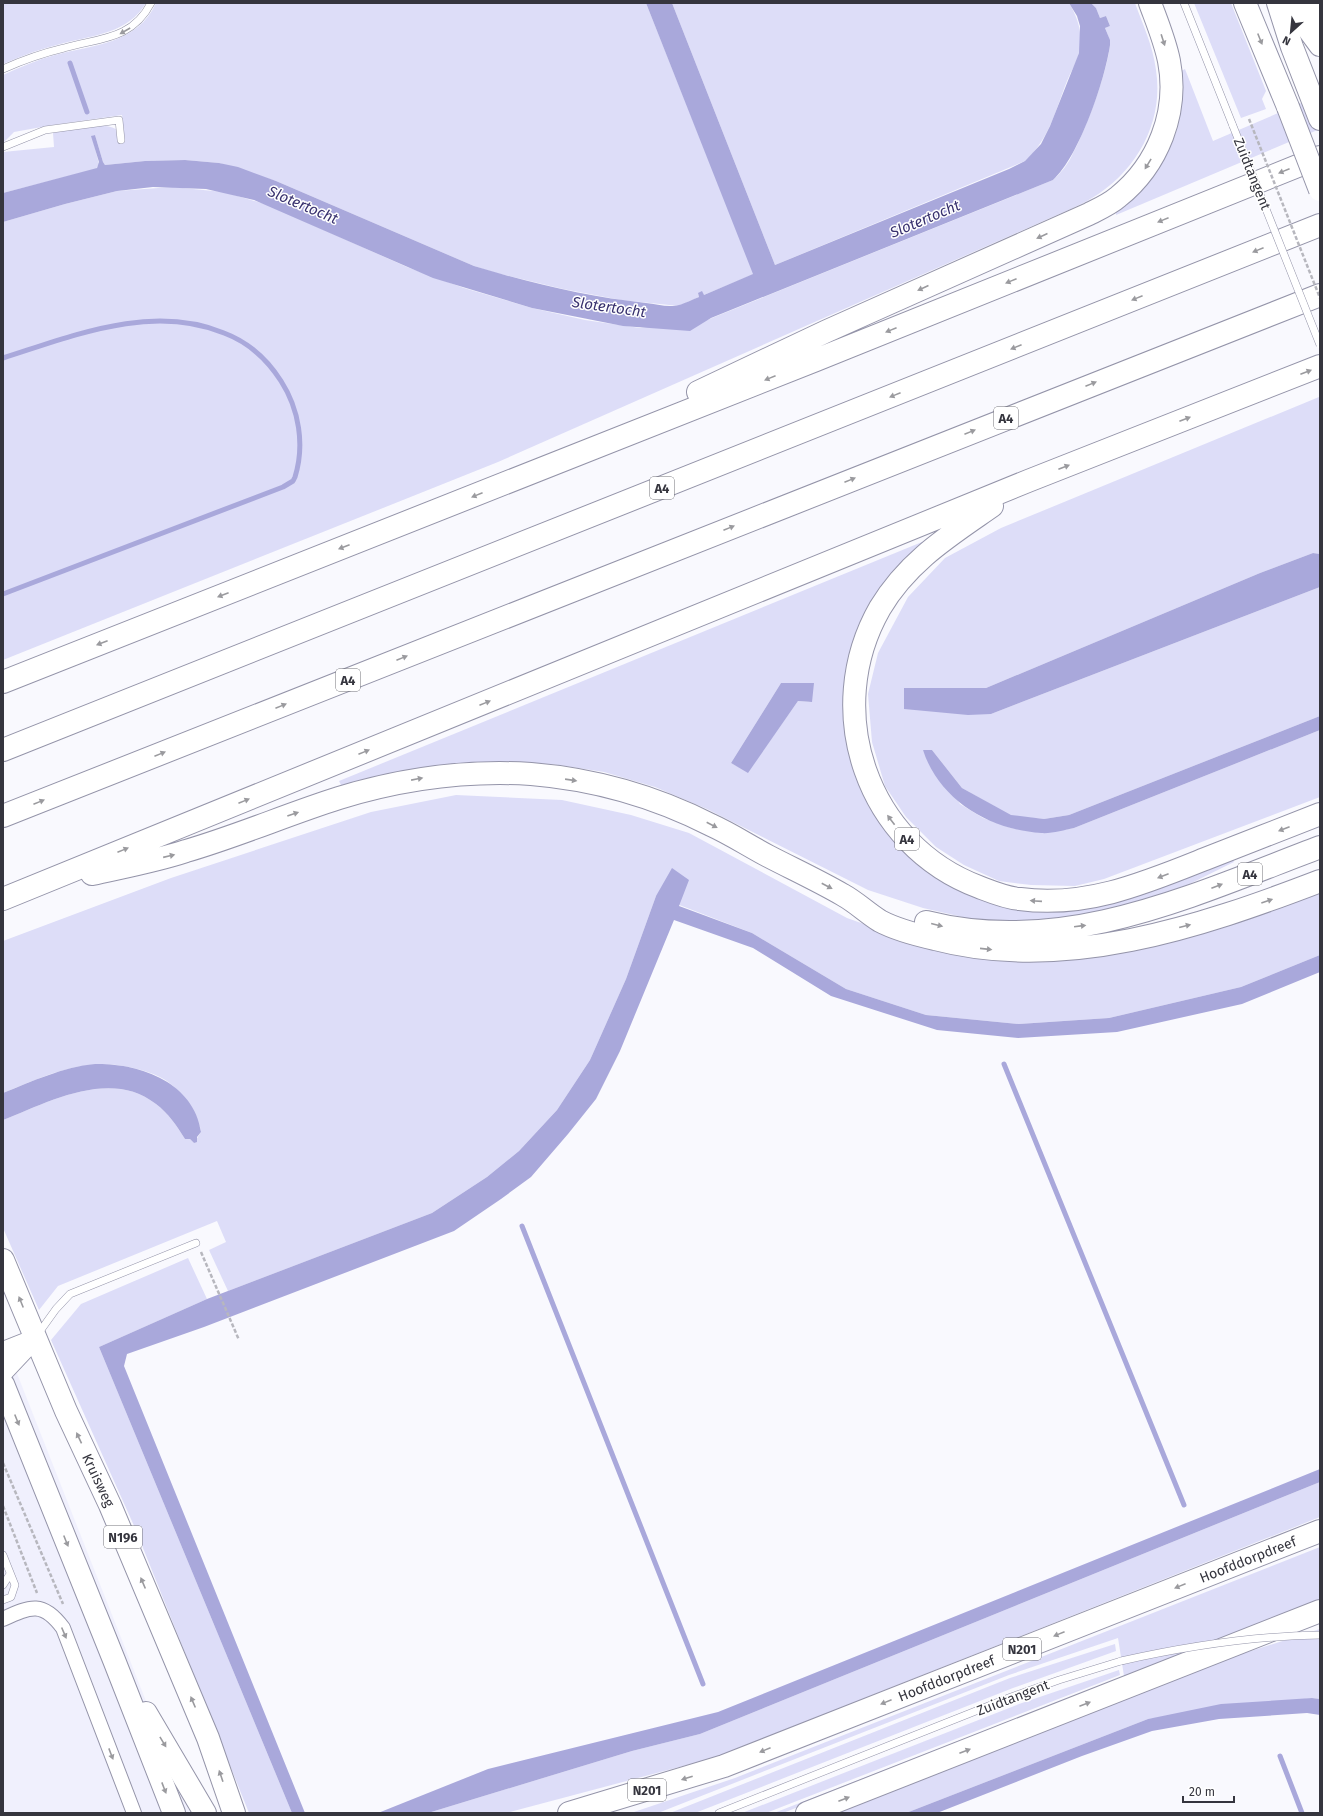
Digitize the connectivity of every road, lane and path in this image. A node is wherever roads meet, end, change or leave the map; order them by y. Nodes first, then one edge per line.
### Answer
1 (151, 3) edge
2 (1150, 3) edge
3 (1184, 3) edge
4 (1245, 3) edge
5 (1278, 3) edge
6 (1289, 3) edge
7 (1309, 3) edge
8 (1320, 30) edge
9 (1320, 45) edge
10 (3, 69) edge
11 (1249, 119) dead end
12 (1320, 119) edge
13 (121, 140) dead end
14 (3, 147) edge
15 (1320, 157) edge
16 (1320, 190) edge
17 (1320, 225) edge
18 (1320, 295) edge
19 (1320, 298) edge
20 (1320, 345) edge
21 (1320, 366) edge
22 (513, 480) junction
23 (1028, 481) junction
24 (3, 682) edge
25 (3, 750) edge
26 (1320, 814) edge
27 (3, 816) edge
28 (1320, 847) edge
29 (1320, 881) edge
30 (13, 895) edge
31 (846, 896) junction
32 (196, 1243) joint
33 (3, 1260) edge
34 (36, 1338) junction
35 (239, 1340) dead end
36 (3, 1351) edge
37 (3, 1373) edge
38 (3, 1384) edge
39 (3, 1506) edge
40 (1320, 1531) edge
41 (3, 1555) edge
42 (10, 1574) junction
43 (3, 1585) edge
44 (38, 1594) dead end
45 (3, 1600) edge
46 (1320, 1611) edge
47 (3, 1619) edge
48 (1320, 1635) edge
49 (114, 1660) junction
50 (134, 1813) edge
51 (174, 1813) edge
52 (206, 1813) edge
53 (234, 1813) edge
54 (569, 1813) edge
55 (719, 1813) edge
56 (807, 1813) edge

1 -> 10 lane
2 -> 22 highway
3 - 20 lane, Zuidtangent, bridge
4 -> 16 highway, bridge
5 - 12 highway
6 - 9 highway
7 - 8 highway
11 - 19 path, bridge
13 - 14 lane
15 -> 22 highway
17 -> 25 highway, A4
27 -> 18 highway, A4
23 -> 21 highway, A4
22 -> 24 highway
26 -> 23 highway, A4
30 -> 23 highway, A4
31 -> 28 highway, A4
31 -> 29 highway, A4
30 -> 31 highway, A4
32 - 34 lane
32 - 35 path
34 -> 33 highway, Kruisweg / N196
34 - 36 street
34 - 37 street
53 -> 34 highway, Kruisweg / N196
38 -> 49 highway
39 - 44 path
40 -> 54 highway, Hoofddorpdreef / N201
41 - 42 lane
42 - 43 lane
42 - 45 lane
56 -> 46 highway
47 -> 50 street
48 - 55 lane, Zuidtangent, bridge
49 -> 51 highway
49 -> 52 highway

